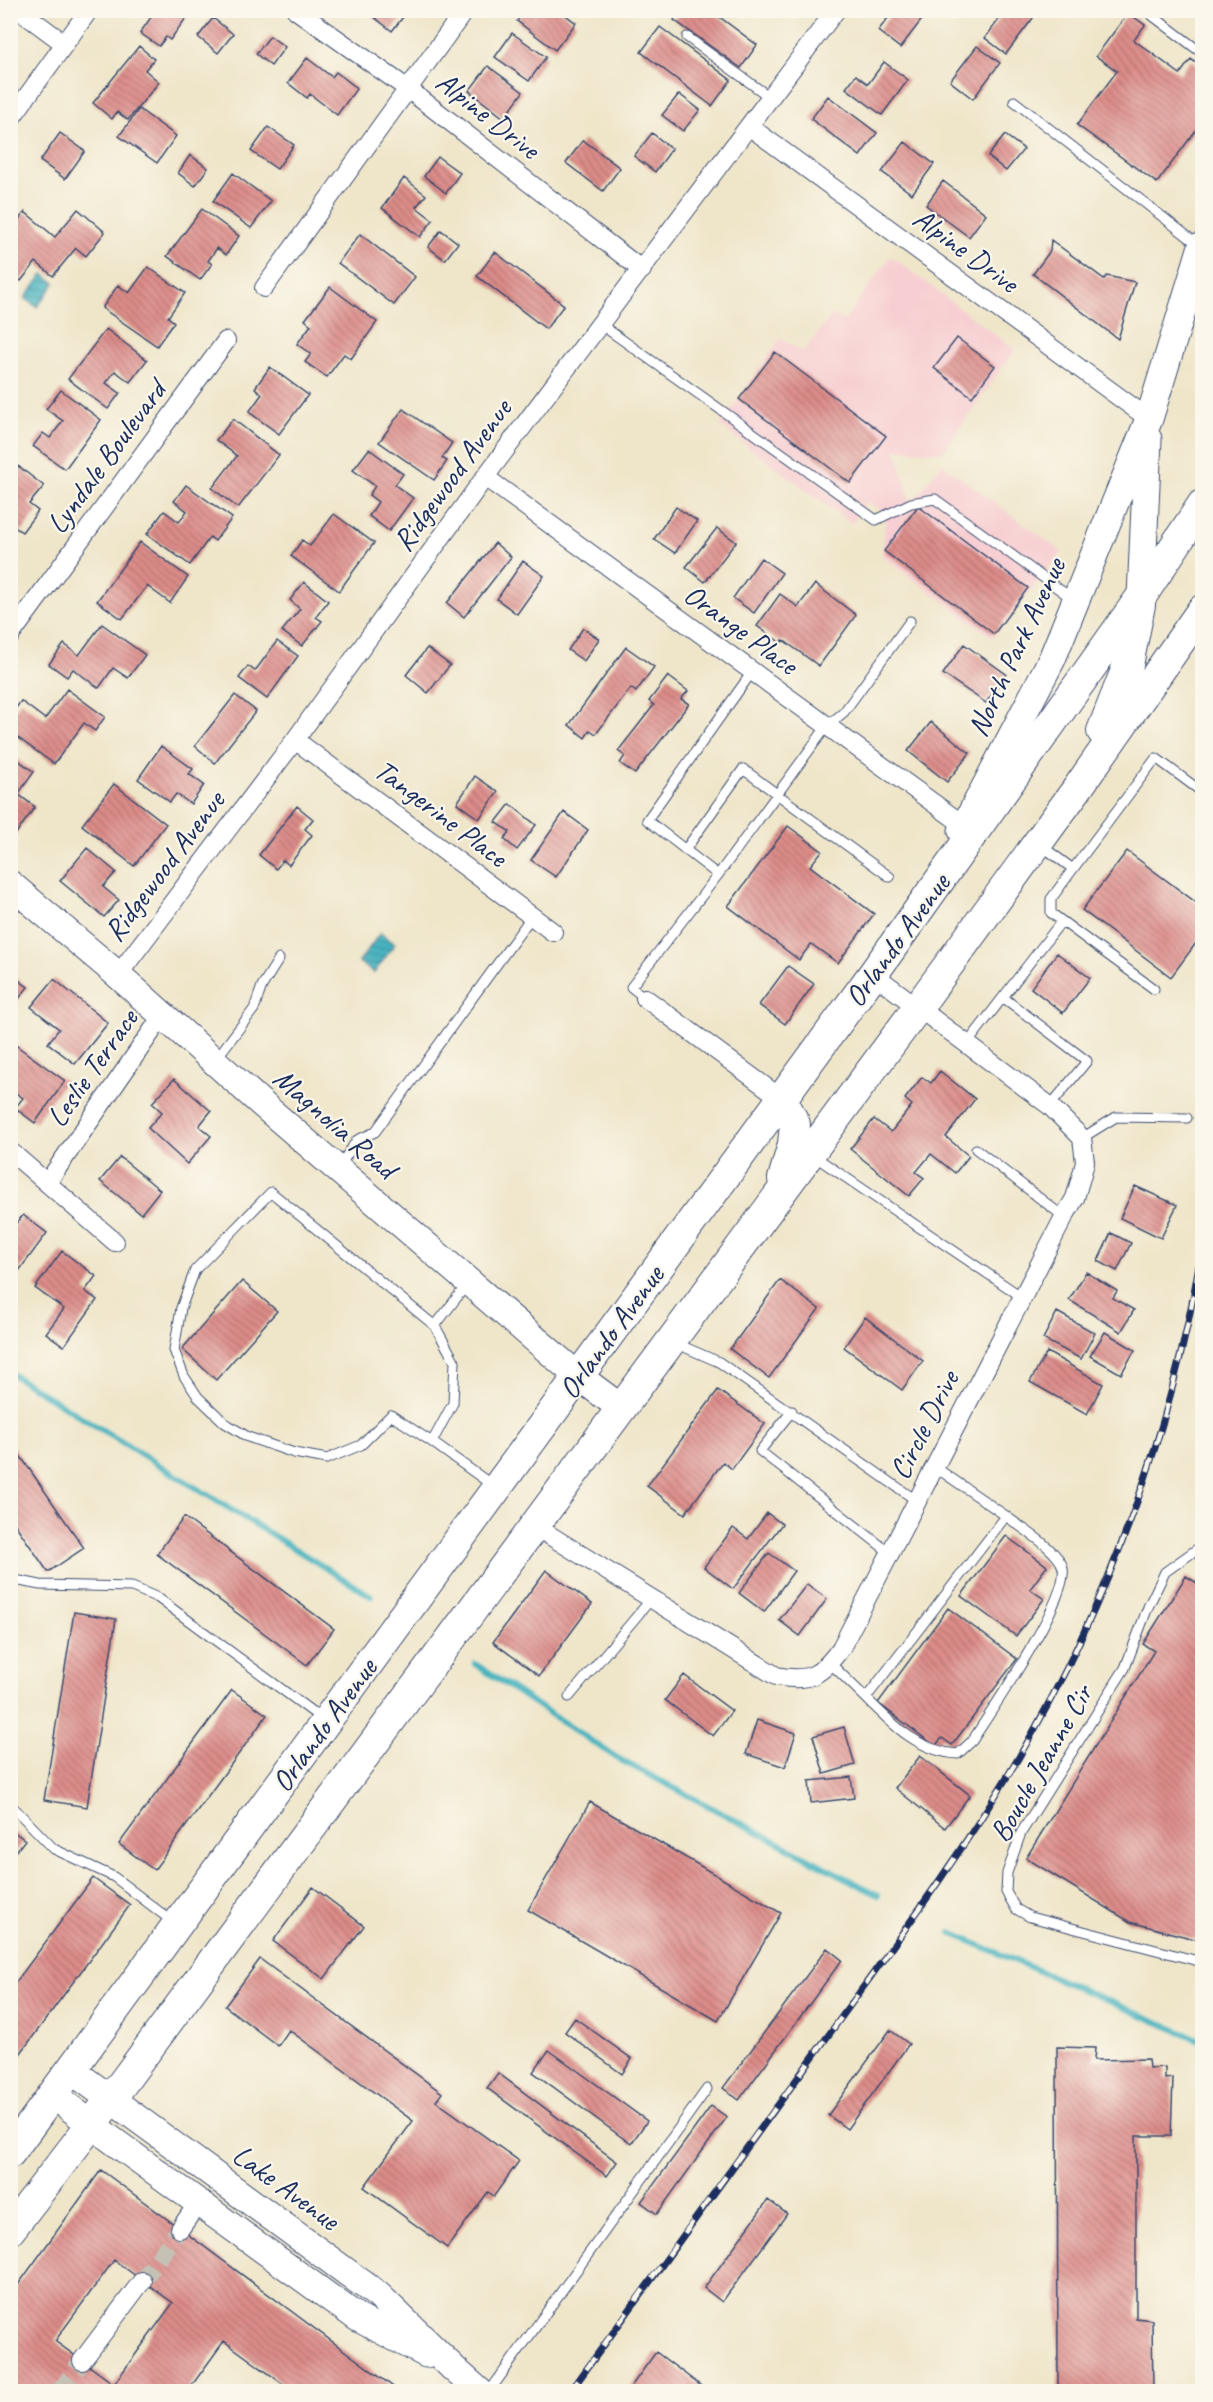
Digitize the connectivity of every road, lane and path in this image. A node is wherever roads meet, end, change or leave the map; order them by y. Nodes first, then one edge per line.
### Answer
1 (19, 10) edge
2 (89, 10) edge
3 (296, 10) edge
4 (465, 10) edge
5 (836, 10) edge
6 (1145, 10) edge
7 (687, 37) dead end
8 (65, 44) junction
9 (1203, 53) edge
10 (408, 89) junction
11 (771, 98) junction
12 (1014, 101) dead end
13 (10, 120) edge
14 (750, 127) junction
15 (1202, 247) edge
16 (642, 270) junction
17 (264, 288) dead end
18 (600, 324) junction
19 (226, 340) dead end
20 (1149, 419) junction
21 (485, 477) junction
22 (1203, 505) edge
23 (1141, 597) junction
24 (1075, 600) junction
25 (1203, 610) edge
26 (910, 621) dead end
27 (10, 636) edge
28 (752, 672) junction
29 (827, 726) junction
30 (295, 740) junction
31 (1077, 789) junction
32 (1203, 792) edge
33 (778, 794) junction
34 (965, 826) junction
35 (1037, 843) junction
36 (685, 850) junction
37 (1073, 869) junction
38 (718, 875) junction
39 (890, 877) dead end
40 (10, 884) edge
41 (929, 896) junction
42 (532, 916) junction
43 (1061, 922) junction
44 (553, 932) dead end
45 (279, 959) dead end
46 (873, 974) junction
47 (118, 975) junction
48 (1154, 989) dead end
49 (645, 998) joint
50 (1004, 998) junction
51 (918, 1007) junction
52 (163, 1015) junction
53 (967, 1044) junction
54 (214, 1061) junction
55 (782, 1099) junction
56 (1050, 1106) junction
57 (1186, 1118) dead end
58 (1082, 1138) junction
59 (976, 1149) dead end
60 (10, 1151) edge
61 (810, 1152) junction
62 (338, 1169) junction
63 (47, 1183) junction
64 (779, 1193) junction
65 (1064, 1217) junction
66 (115, 1242) dead end
67 (469, 1281) junction
68 (1022, 1297) junction
69 (435, 1326) junction
70 (670, 1341) junction
71 (578, 1376) junction
72 (621, 1408) junction
73 (792, 1411) junction
74 (432, 1442) junction
75 (935, 1467) junction
76 (497, 1488) junction
77 (917, 1501) junction
78 (1006, 1516) junction
79 (533, 1525) junction
80 (1203, 1548) edge
81 (890, 1553) junction
82 (10, 1579) edge
83 (652, 1598) junction
84 (830, 1663) junction
85 (569, 1697) dead end
86 (866, 1698) junction
87 (327, 1722) junction
88 (10, 1804) edge
89 (177, 1925) junction
90 (1203, 1962) edge
91 (71, 2070) junction
92 (707, 2089) dead end
93 (53, 2095) junction
94 (110, 2100) junction
95 (91, 2124) junction
96 (10, 2153) edge
97 (198, 2203) junction
98 (180, 2229) tunnel mouth
99 (10, 2230) edge
100 (142, 2281) tunnel mouth
101 (82, 2361) tunnel mouth
102 (453, 2368) junction
103 (480, 2391) edge
104 (489, 2391) edge

1 - 8 street
2 - 8 street
3 - 10 street, Alpine Drive
4 - 10 street
5 - 11 street, Ridgewood Avenue
6 - 9 lane
7 - 11 lane
8 - 13 street
10 - 16 street, Alpine Drive
10 - 17 street
11 - 14 street, Ridgewood Avenue
12 - 15 lane
14 - 16 street, Ridgewood Avenue
14 - 20 street, Alpine Drive
15 - 20 street, North Park Avenue
16 - 18 street, Ridgewood Avenue
18 - 21 street, Ridgewood Avenue
18 - 24 lane
19 - 27 street, Lyndale Boulevard
20 - 23 street, North Park Avenue
20 - 24 street, North Park Avenue
21 - 28 street, Orange Place
21 - 30 street, Ridgewood Avenue
22 - 23 main road, Orlando Avenue
23 - 31 main road
23 - 41 main road, Orlando Avenue
24 - 34 street, North Park Avenue
25 - 31 main road, Orlando Avenue
26 - 29 lane
28 - 29 street, Orange Place
28 - 36 lane
29 - 33 lane
29 - 34 street, Orange Place
30 - 42 street, Tangerine Place
30 - 47 street, Ridgewood Avenue
31 - 35 main road, Orlando Avenue
32 - 37 lane
33 - 36 lane
33 - 38 lane
33 - 39 lane
34 - 41 street, North Park Avenue
35 - 37 lane
35 - 51 main road, Orlando Avenue
36 - 38 lane
37 - 43 lane
38 - 49 lane
40 - 47 street, Magnolia Road
41 - 46 main road, Orlando Avenue
42 - 44 street, Tangerine Place
42 - 62 lane
43 - 48 lane
43 - 50 lane
45 - 54 lane
46 - 51 street
46 - 55 main road, Orlando Avenue
47 - 52 street, Magnolia Road
49 - 55 street
50 - 53 lane
50 - 56 lane
51 - 53 street
51 - 61 main road, Orlando Avenue
52 - 54 street, Magnolia Road
52 - 63 street, Leslie Terrace
53 - 56 street
54 - 62 street, Magnolia Road
55 - 64 main road
55 - 71 main road, Orlando Avenue
56 - 58 street
57 - 58 lane
58 - 65 street, Circle Drive
59 - 65 lane
60 - 63 street
61 - 64 main road, Orlando Avenue
61 - 68 lane
62 - 67 street, Magnolia Road
63 - 66 street
64 - 70 main road, Orlando Avenue
65 - 68 street, Circle Drive
67 - 69 lane
67 - 71 street, Magnolia Road
68 - 75 street, Circle Drive
69 - 74 lane
69 - 74 lane
70 - 72 main road, Orlando Avenue
70 - 73 lane
71 - 72 street, Magnolia Road
71 - 76 main road, Orlando Avenue
72 - 79 main road, Orlando Avenue
73 - 77 lane
73 - 81 lane
74 - 76 lane
75 - 77 street, Circle Drive
75 - 78 lane
76 - 87 main road, Orlando Avenue
77 - 81 street, Circle Drive
78 - 86 lane
78 - 86 lane
79 - 83 street, Circle Drive
79 - 94 main road, Orlando Avenue
80 - 90 lane, Boucle Jeanne Cir
81 - 84 street, Circle Drive
82 - 87 lane
83 - 84 street, Circle Drive
83 - 85 lane
84 - 86 lane
87 - 89 main road, Orlando Avenue
88 - 89 lane
89 - 91 main road, Orlando Avenue
91 - 93 main road, Orlando Avenue
91 - 94 street, Lake Avenue
92 - 104 lane
93 - 95 street, Lake Avenue
93 - 96 main road, Orlando Avenue
94 - 95 main road, Orlando Avenue
94 - 102 street, Lake Avenue
95 - 97 street, Lake Avenue
95 - 99 main road, Orlando Avenue
97 - 98 street
97 - 102 street, Lake Avenue
100 - 101 street
102 - 103 street, Lake Avenue

